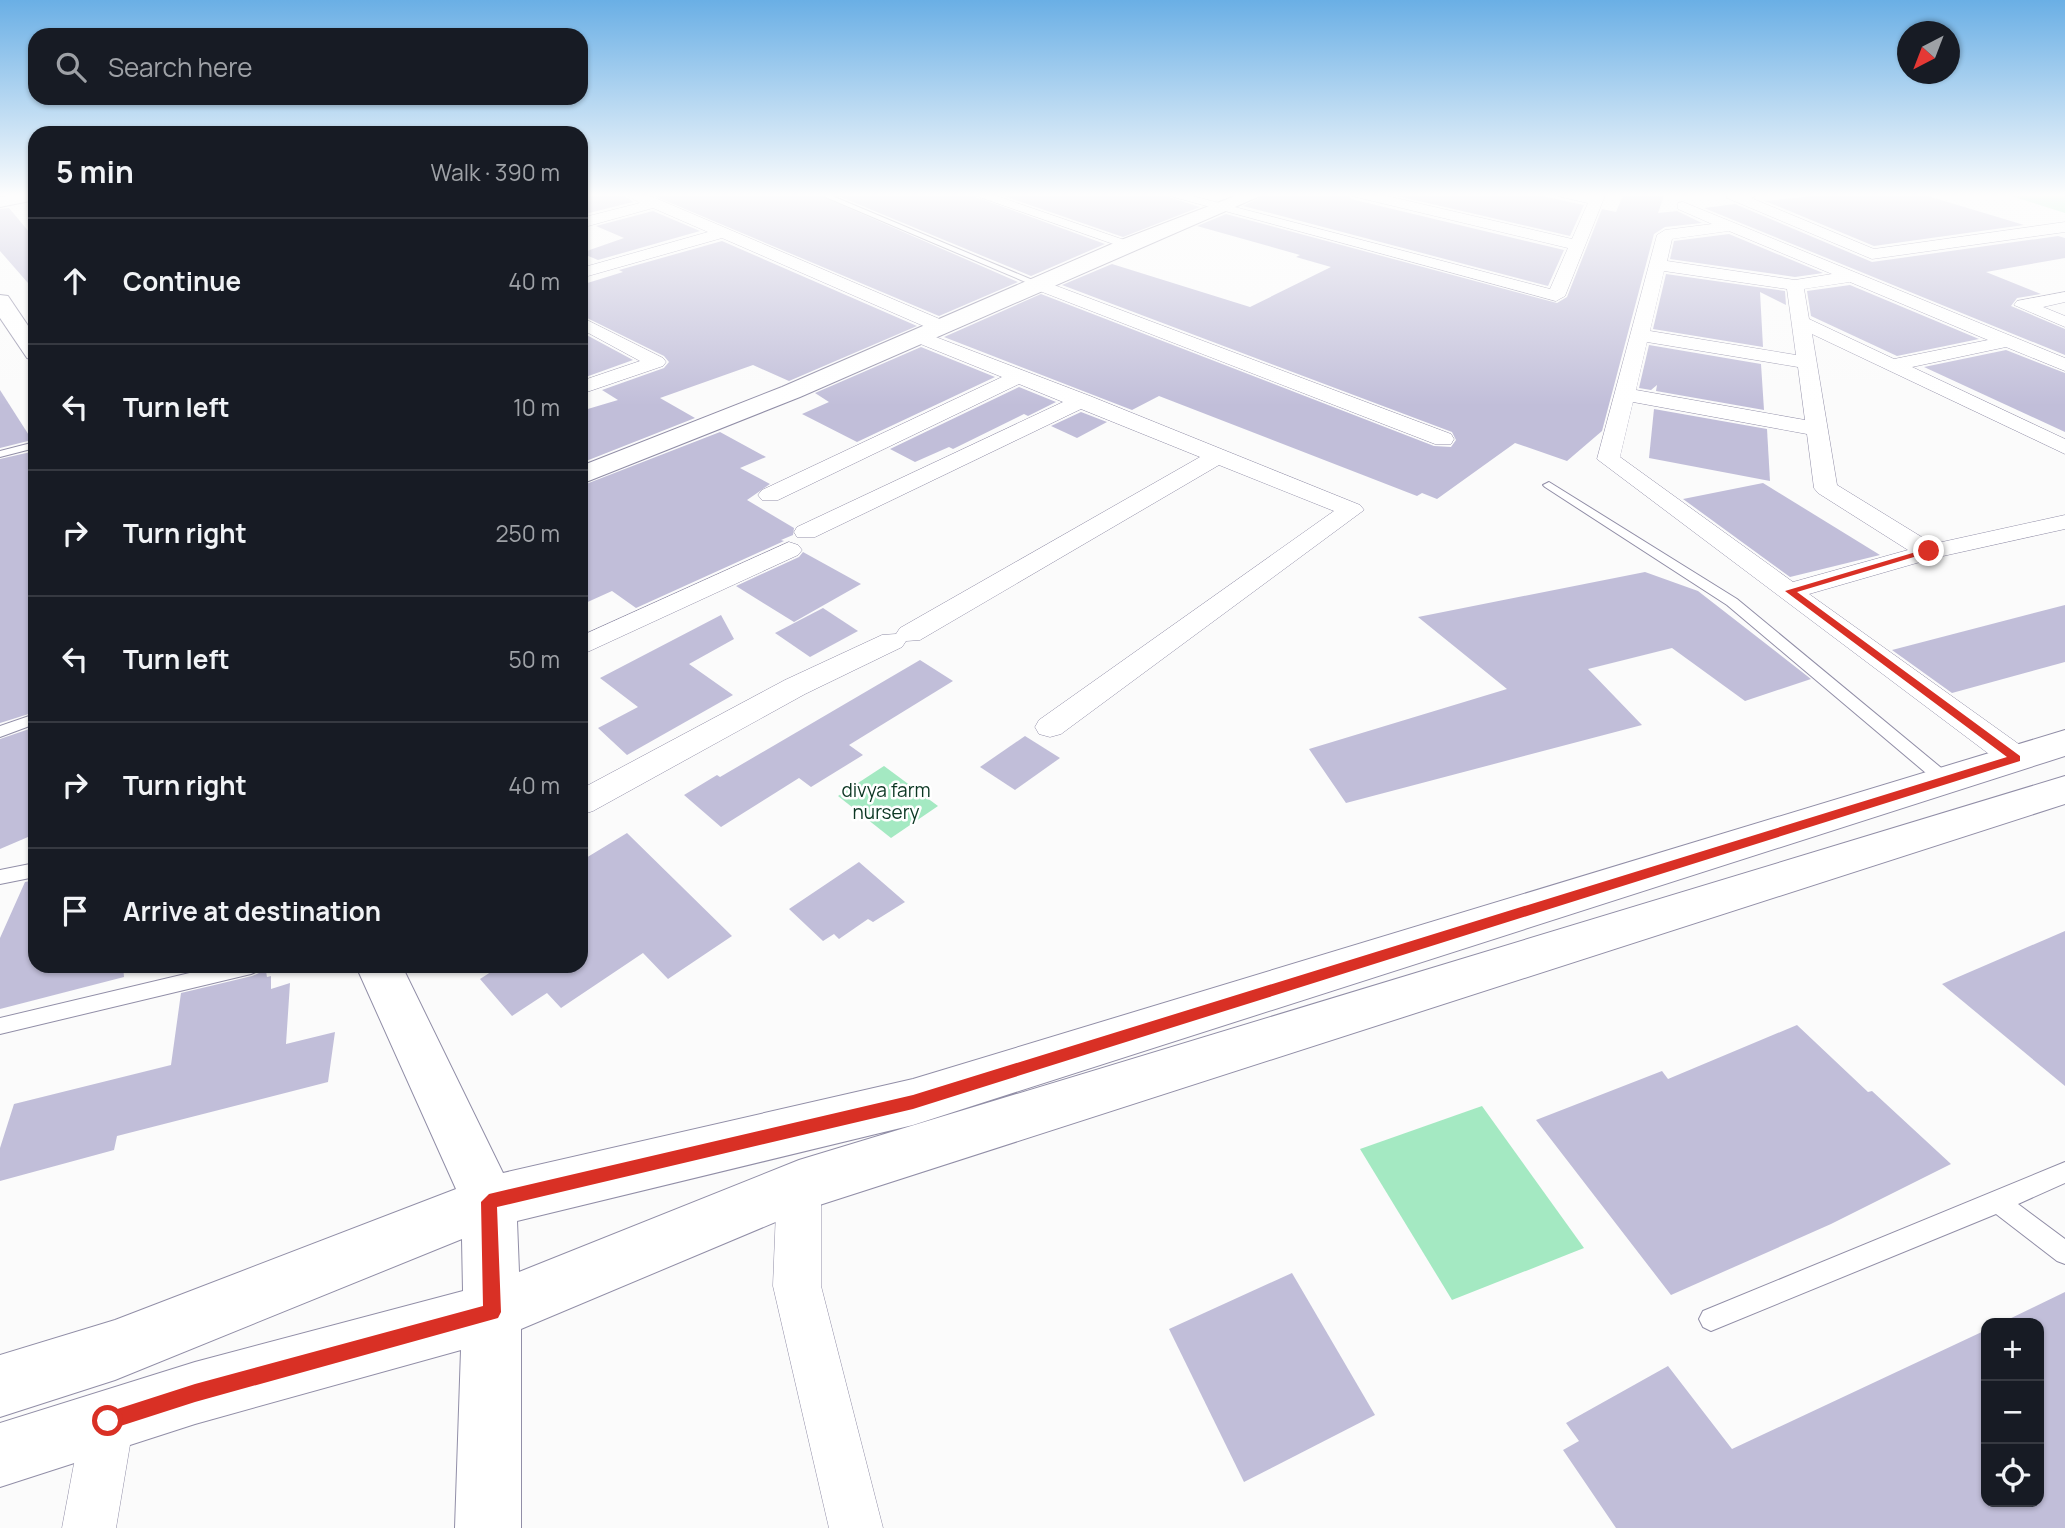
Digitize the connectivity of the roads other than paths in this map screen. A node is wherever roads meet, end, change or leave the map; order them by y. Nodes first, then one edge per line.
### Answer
1 (612, 264) edge
2 (788, 264) edge
3 (991, 264) edge
4 (1082, 264) edge
5 (1435, 264) edge
6 (1569, 264) edge
7 (1825, 264) edge
8 (1658, 265) joint
9 (588, 271) edge
10 (1854, 276) junction
11 (1038, 284) junction
12 (1795, 285) junction
13 (2065, 296) edge
14 (0, 301) edge
15 (1801, 322) junction
16 (2065, 322) edge
17 (588, 328) edge
18 (931, 332) junction
19 (1640, 335) junction
20 (2009, 341) junction
21 (28, 343) edge
22 (1807, 363) junction
23 (1892, 365) junction
24 (2065, 365) edge
25 (1020, 376) junction
26 (588, 386) edge
27 (1625, 394) junction
28 (1083, 400) junction
29 (2065, 425) edge
30 (1817, 429) junction
31 (2031, 431) junction
32 (1443, 439) dead end
33 (28, 446) edge
34 (2065, 447) edge
35 (0, 454) edge
36 (1219, 455) junction
37 (588, 473) edge
38 (1549, 485) dead end
39 (771, 495) dead end
40 (2065, 522) edge
41 (1929, 551) junction
42 (1790, 591) junction
43 (588, 644) edge
44 (28, 722) edge
45 (1050, 727) dead end
46 (0, 732) edge
47 (2065, 743) edge
48 (2016, 758) junction
49 (1945, 780) junction
50 (2065, 790) edge
51 (588, 799) edge
52 (28, 871) edge
53 (0, 877) edge
54 (222, 973) edge
55 (382, 973) edge
56 (0, 1026) edge
57 (2065, 1172) edge
58 (799, 1186) junction
59 (489, 1202) junction
60 (1998, 1202) junction
61 (2065, 1253) edge
62 (492, 1312) junction
63 (1712, 1318) dead end
64 (0, 1387) edge
65 (108, 1421) junction
66 (0, 1455) edge
67 (89, 1528) edge
68 (488, 1528) edge
69 (856, 1528) edge

1 - 9 street
2 - 18 street
3 - 11 lane
4 - 11 main road
5 - 6 street
7 - 10 street
8 - 12 street
8 - 19 street
10 - 12 street
10 - 20 street
11 - 18 main road
11 - 32 street
12 - 15 street
13 - 16 street
14 - 21 main road
15 - 22 street
15 - 23 street
17 - 26 street
18 - 25 street
18 - 37 main road
19 - 22 street
19 - 27 street
20 - 23 street
20 - 24 street
22 - 30 street
23 - 31 street
25 - 28 street
25 - 39 street
27 - 30 street
27 - 42 street
28 - 36 street
28 - 43 street
29 - 31 street
30 - 41 street
31 - 34 street
33 - 35 lane
36 - 45 street
36 - 51 street
38 - 49 lane
40 - 41 street
41 - 42 street
42 - 48 street
44 - 46 lane
47 - 48 main road
48 - 49 main road
49 - 59 main road
50 - 58 main road
52 - 53 lane
54 - 56 lane
55 - 59 main road
57 - 60 lane
58 - 62 main road
58 - 69 street
59 - 62 main road
59 - 64 main road
60 - 61 lane
60 - 63 lane
62 - 65 main road
62 - 68 main road
65 - 66 main road
65 - 67 street

